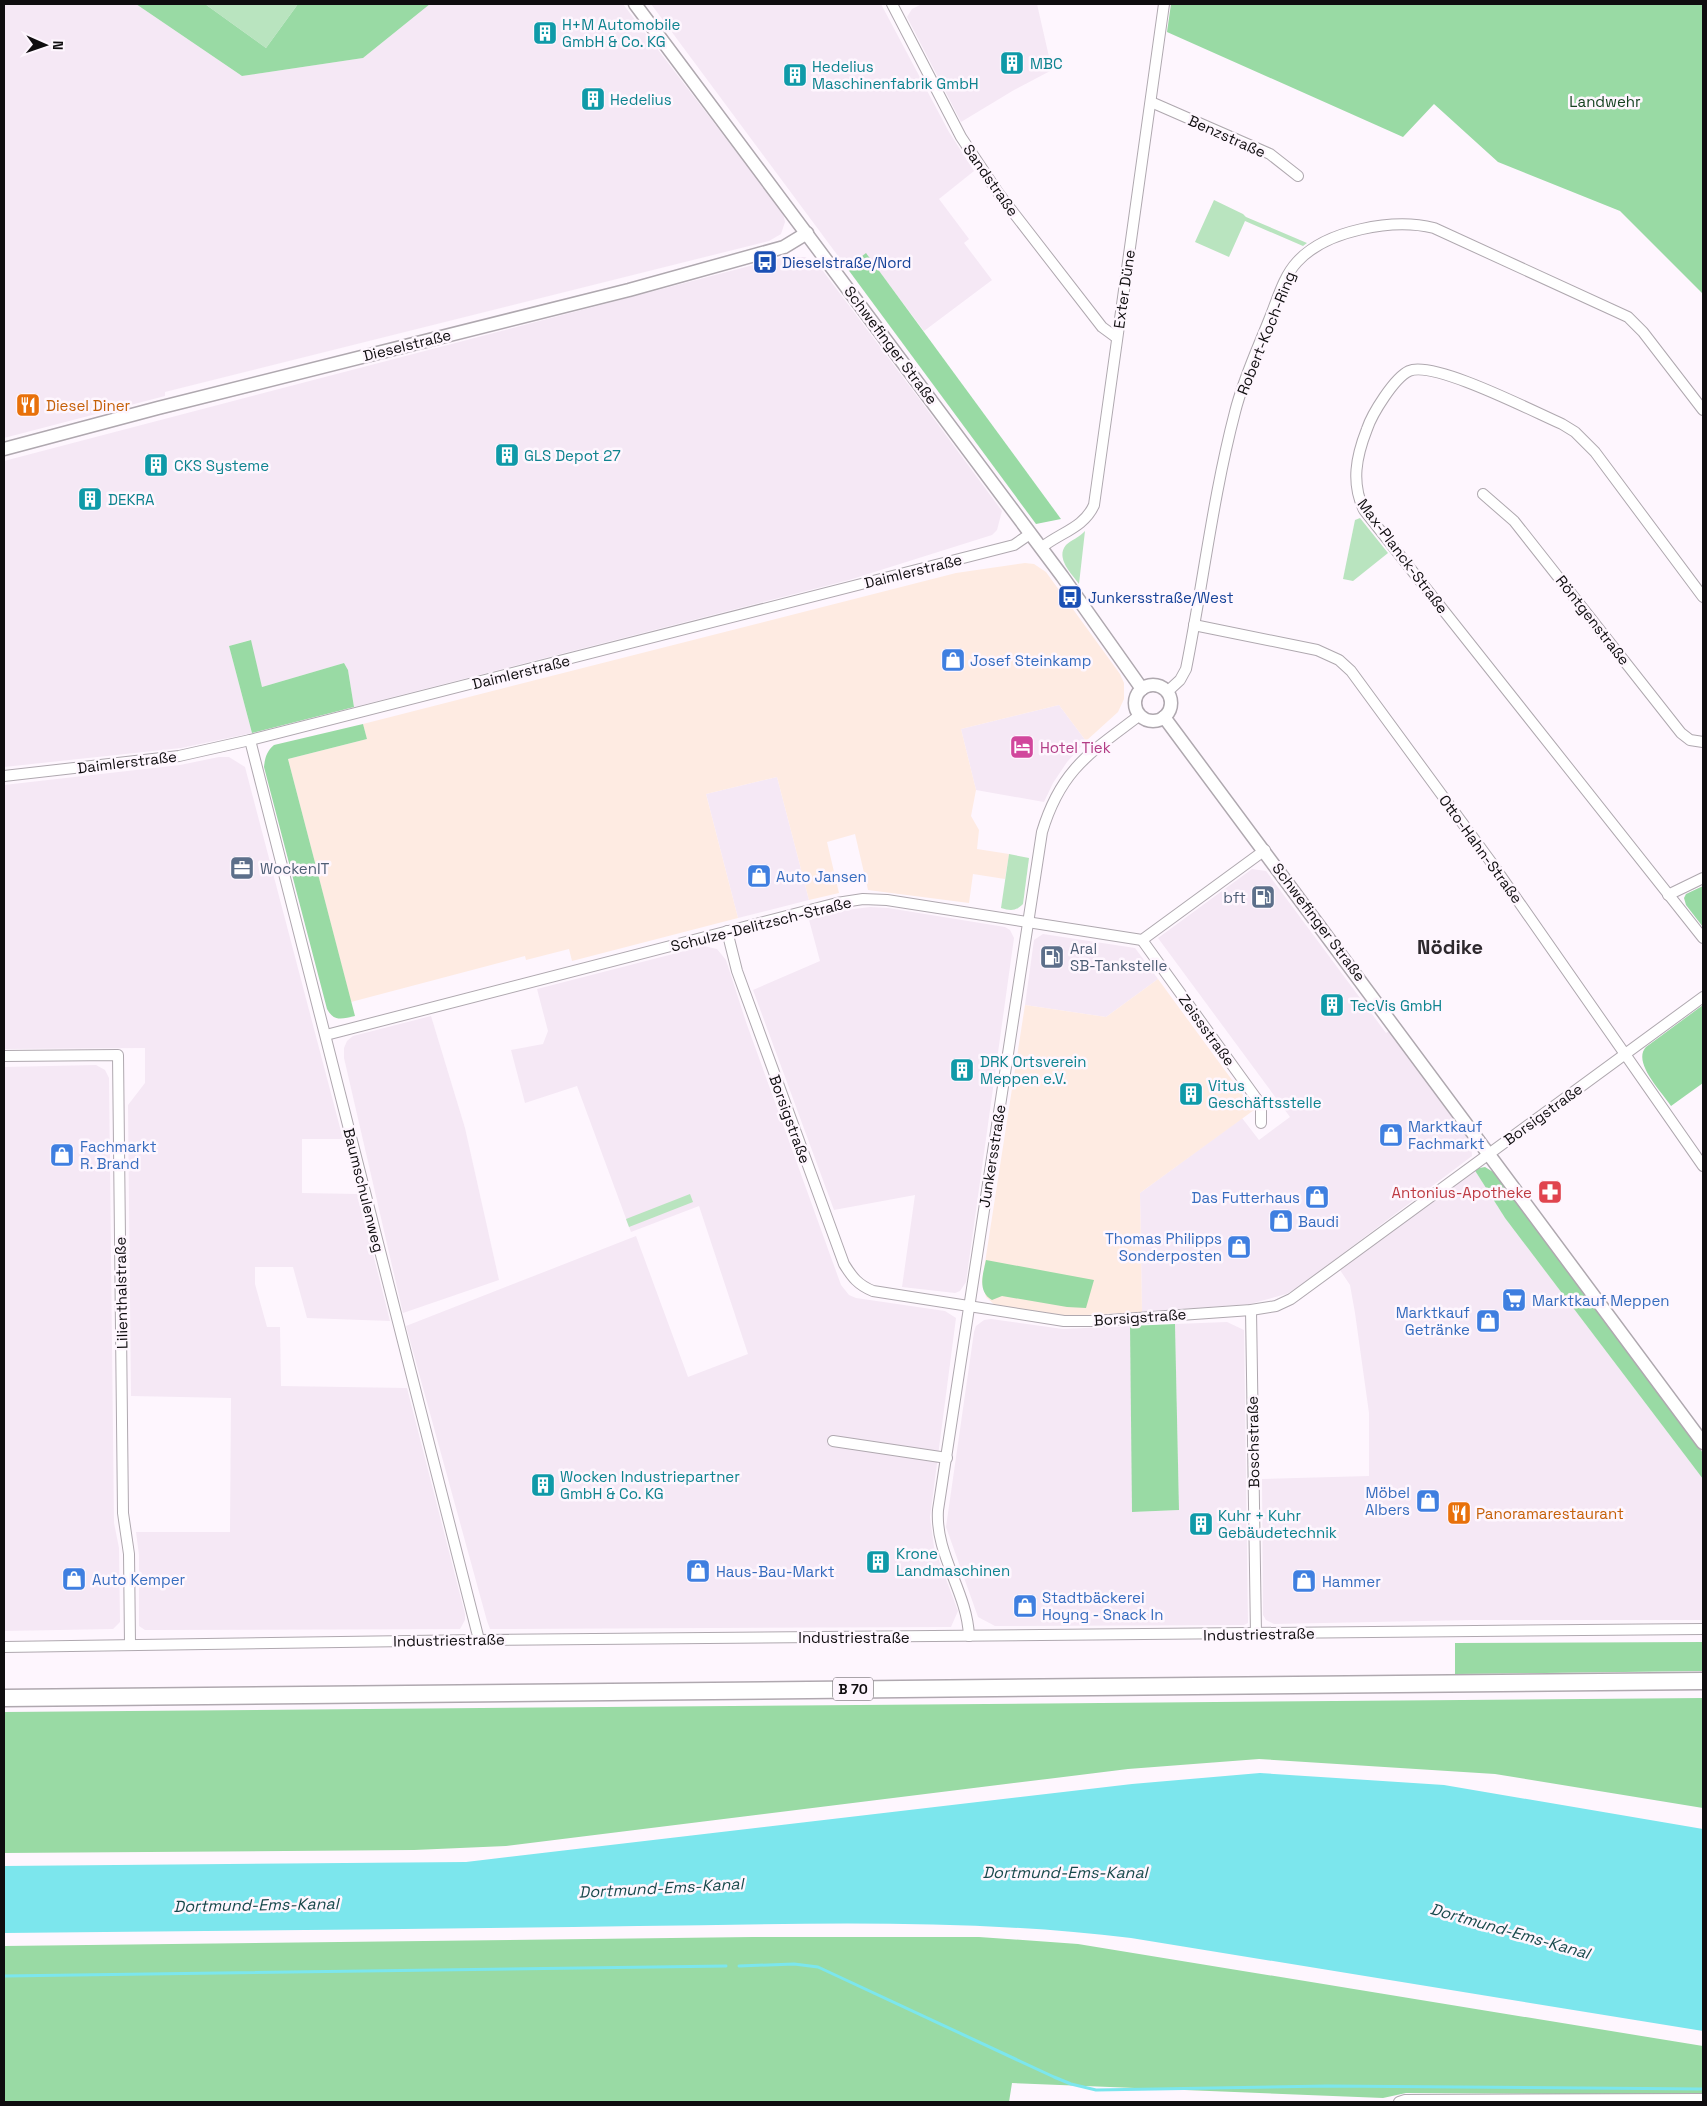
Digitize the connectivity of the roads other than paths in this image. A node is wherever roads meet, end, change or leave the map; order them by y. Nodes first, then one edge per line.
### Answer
1 (636, 4) edge
2 (892, 4) edge
3 (1164, 4) edge
4 (1151, 102) junction
5 (1298, 176) dead end
6 (807, 233) junction
7 (1117, 338) junction
8 (1703, 410) edge
9 (4, 449) edge
10 (1483, 494) dead end
11 (1030, 534) junction
12 (1041, 548) junction
13 (1703, 597) edge
14 (1194, 625) junction
15 (1142, 689) junction
16 (1167, 692) junction
17 (1140, 715) junction
18 (1164, 717) junction
19 (250, 740) junction
20 (1703, 742) edge
21 (4, 776) edge
22 (1265, 850) junction
23 (1703, 878) edge
24 (1668, 895) junction
25 (1028, 921) junction
26 (727, 931) junction
27 (1703, 938) edge
28 (1142, 940) junction
29 (1703, 997) edge
30 (326, 1035) junction
31 (1626, 1054) junction
32 (4, 1056) edge
33 (1261, 1123) dead end
34 (1489, 1154) junction
35 (1703, 1166) edge
36 (968, 1307) junction
37 (1251, 1310) junction
38 (833, 1441) dead end
39 (1703, 1443) edge
40 (947, 1458) junction
41 (1703, 1629) edge
42 (1256, 1634) junction
43 (969, 1636) junction
44 (479, 1640) junction
45 (130, 1644) junction
46 (4, 1647) edge
47 (1703, 1681) edge
48 (4, 1698) edge
49 (1703, 2099) edge
50 (1586, 2100) edge
51 (1399, 2102) edge

1 - 6 street, Schwefinger Straße
2 - 7 street, Sandstraße
3 - 4 street, Exter Düne
4 - 5 street, Benzstraße
4 - 7 street, Exter Düne
6 - 9 street, Dieselstraße
6 - 11 street, Schwefinger Straße
7 - 12 street, Exter Düne
8 - 14 street, Robert-Koch-Ring
10 - 20 street, Röntgenstraße
11 - 12 street, Schwefinger Straße
11 - 19 street, Daimlerstraße
12 - 15 street, Schwefinger Straße
13 - 24 street, Max-Planck-Straße
14 - 16 street, Robert-Koch-Ring
14 - 31 street, Otto-Hahn-Straße
15 - 16 street
15 - 17 street
16 - 18 street
17 - 18 street
17 - 25 street, Junkersstraße
18 - 22 street, Schwefinger Straße
19 - 21 street, Daimlerstraße
19 - 30 street, Baumschulenweg
22 - 28 street
22 - 34 street, Schwefinger Straße
23 - 24 street
24 - 27 street, Max-Planck-Straße
25 - 26 street, Schulze-Delitzsch-Straße
25 - 28 street, Schulze-Delitzsch-Straße
25 - 36 street, Junkersstraße
26 - 30 street, Schulze-Delitzsch-Straße
26 - 36 street, Borsigstraße
28 - 33 street, Zeissstraße
29 - 31 street, Borsigstraße
30 - 44 street, Baumschulenweg
31 - 34 street, Borsigstraße
31 - 35 street, Otto-Hahn-Straße
32 - 45 street, Lilienthalstraße
34 - 37 street, Borsigstraße
34 - 39 street, Schwefinger Straße
36 - 37 street, Borsigstraße
36 - 40 street, Junkersstraße
37 - 42 street, Boschstraße
38 - 40 street
40 - 43 street, Junkersstraße
41 - 42 street, Industriestraße
42 - 43 street, Industriestraße
43 - 44 street, Industriestraße
44 - 45 street, Industriestraße
45 - 46 street, Industriestraße
47 - 48 main road, B 70
49 - 50 street
50 - 51 street

